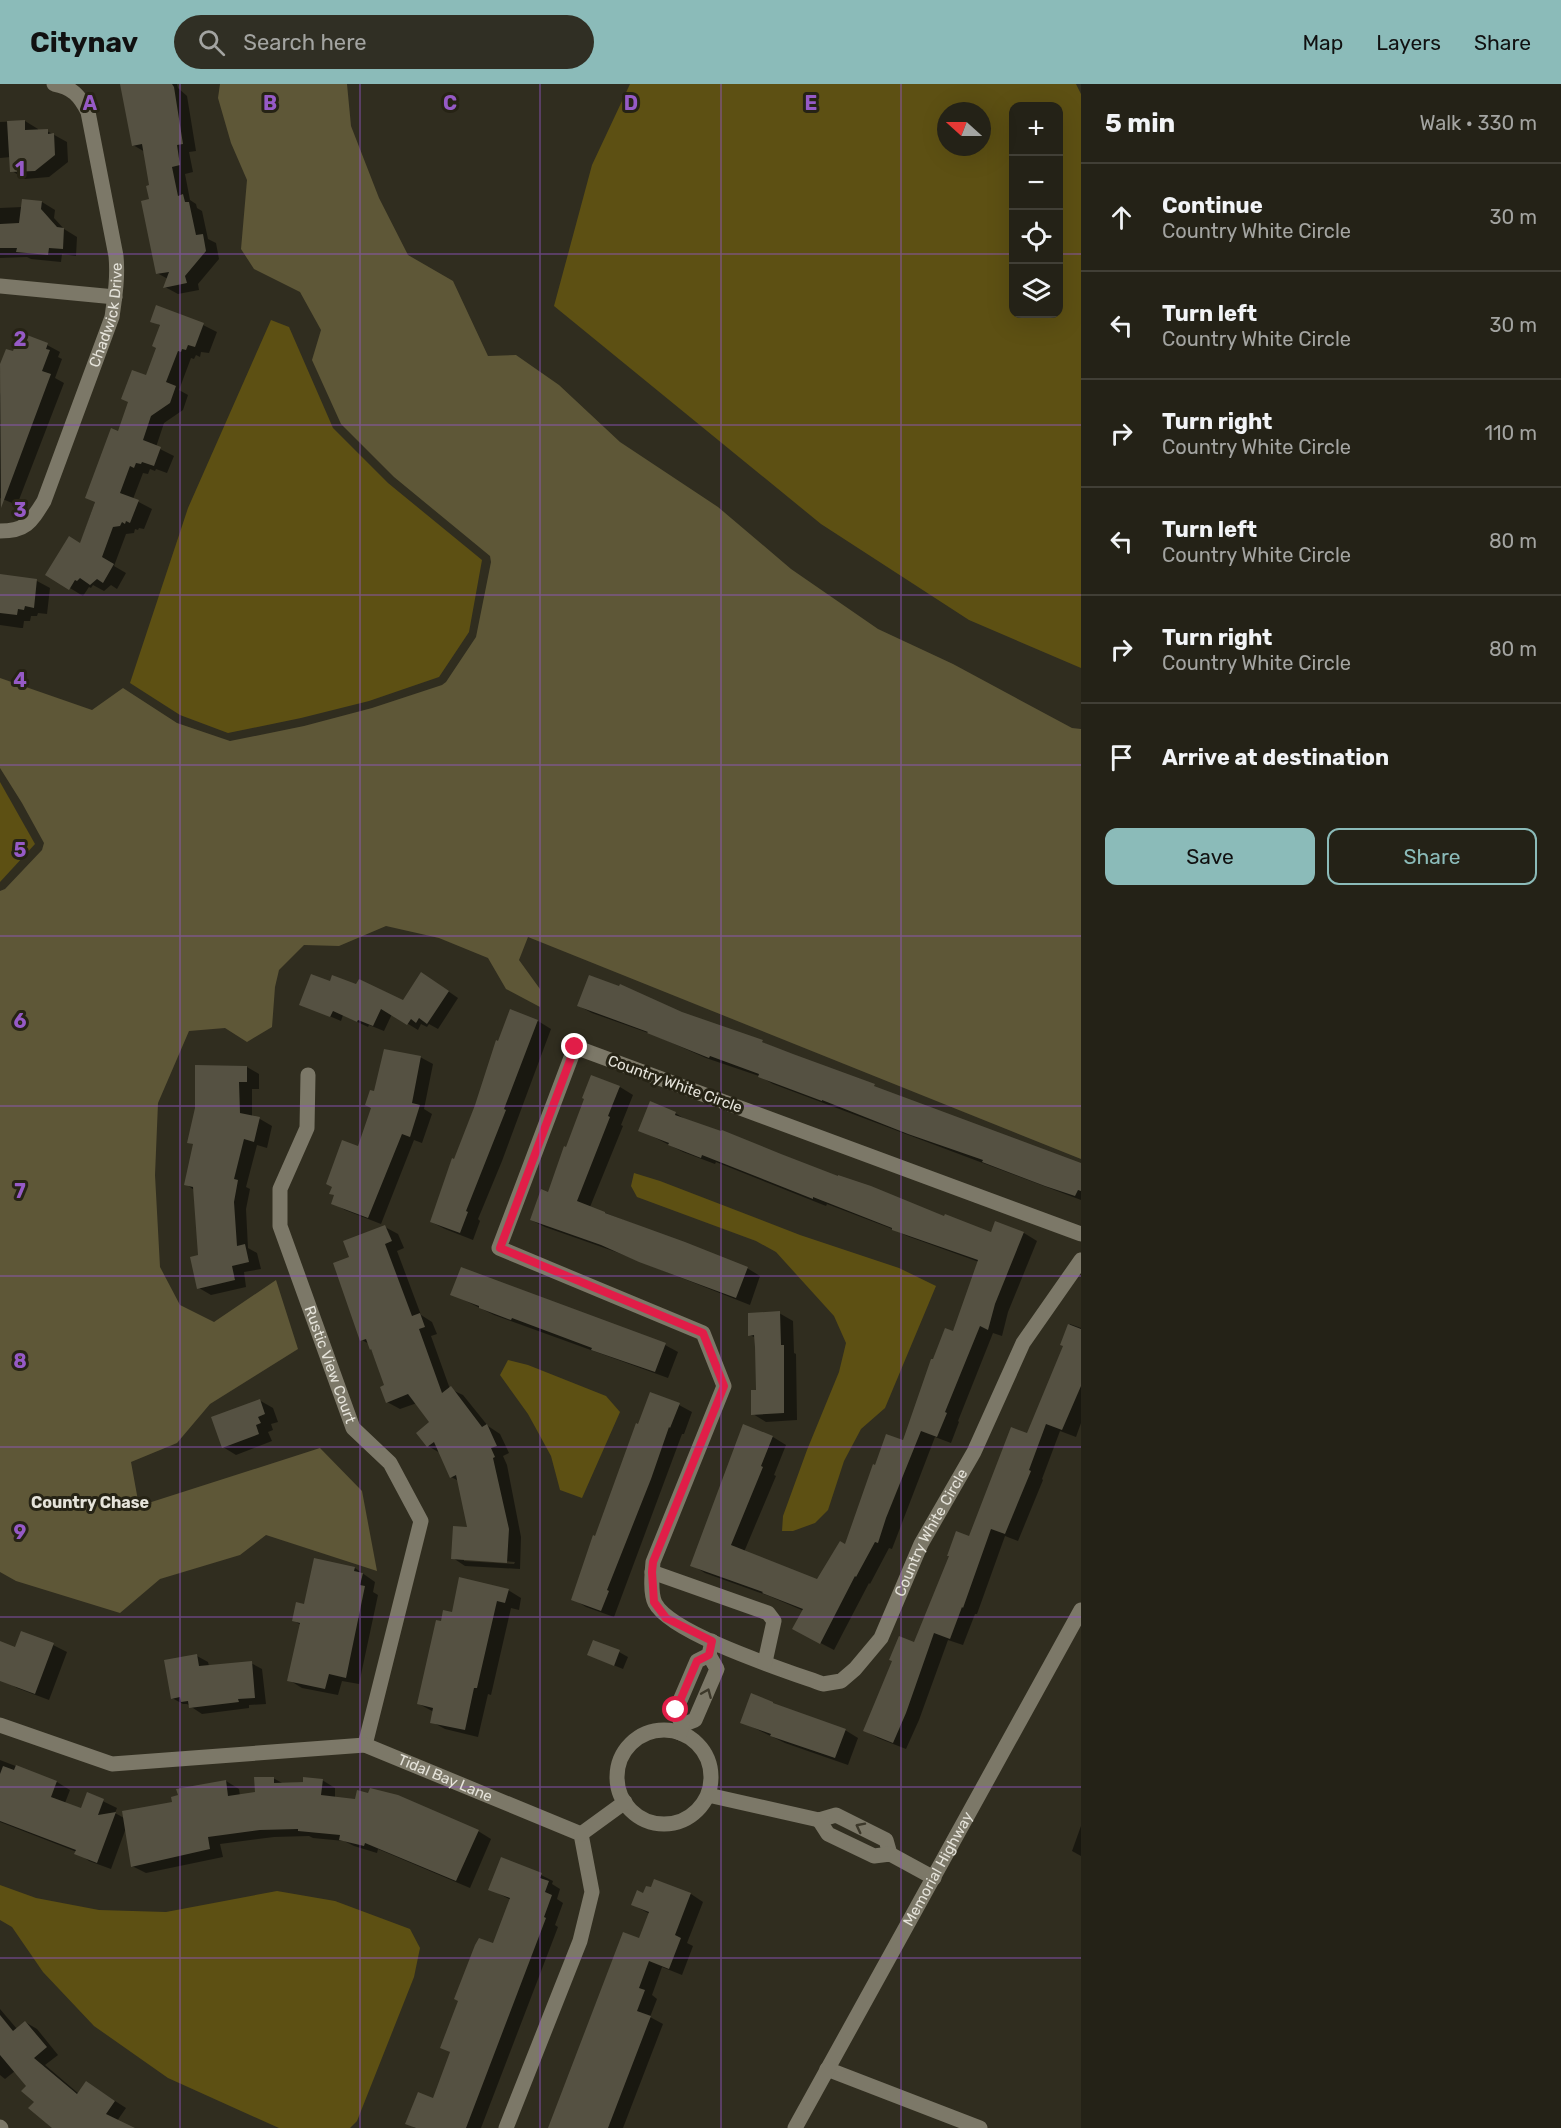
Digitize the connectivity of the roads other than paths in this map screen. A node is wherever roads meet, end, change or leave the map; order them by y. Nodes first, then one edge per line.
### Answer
1 (54, 84) edge
2 (0, 286) edge
3 (115, 297) junction
4 (0, 531) edge
5 (308, 1075) dead end
6 (1081, 1234) edge
7 (1081, 1260) edge
8 (652, 1572) junction
9 (1081, 1610) edge
10 (710, 1648) junction
11 (765, 1662) junction
12 (0, 1725) edge
13 (681, 1729) junction
14 (365, 1744) junction
15 (708, 1795) junction
16 (625, 1802) junction
17 (581, 1834) junction
18 (933, 1878) junction
19 (827, 2069) junction
20 (506, 2128) edge
21 (795, 2128) edge
22 (980, 2128) edge

1 - 3 street, Chadwick Drive
2 - 3 street
3 - 4 street, Chadwick Drive
5 - 14 street, Rustic View Court
6 - 8 street, Country White Circle
7 - 11 street, Country White Circle
8 - 10 street, Country White Circle
8 - 11 street
9 - 18 street, Memorial Highway
10 - 11 street, Country White Circle
10 - 13 street
13 -> 10 street
12 - 14 street, Tidal Bay Lane
13 - 15 street
13 - 16 street
14 - 17 street, Tidal Bay Lane
15 - 16 street
15 - 18 street
16 - 17 street
17 - 20 street
18 - 19 street, Memorial Highway
19 - 21 street, Memorial Highway
19 - 22 street

